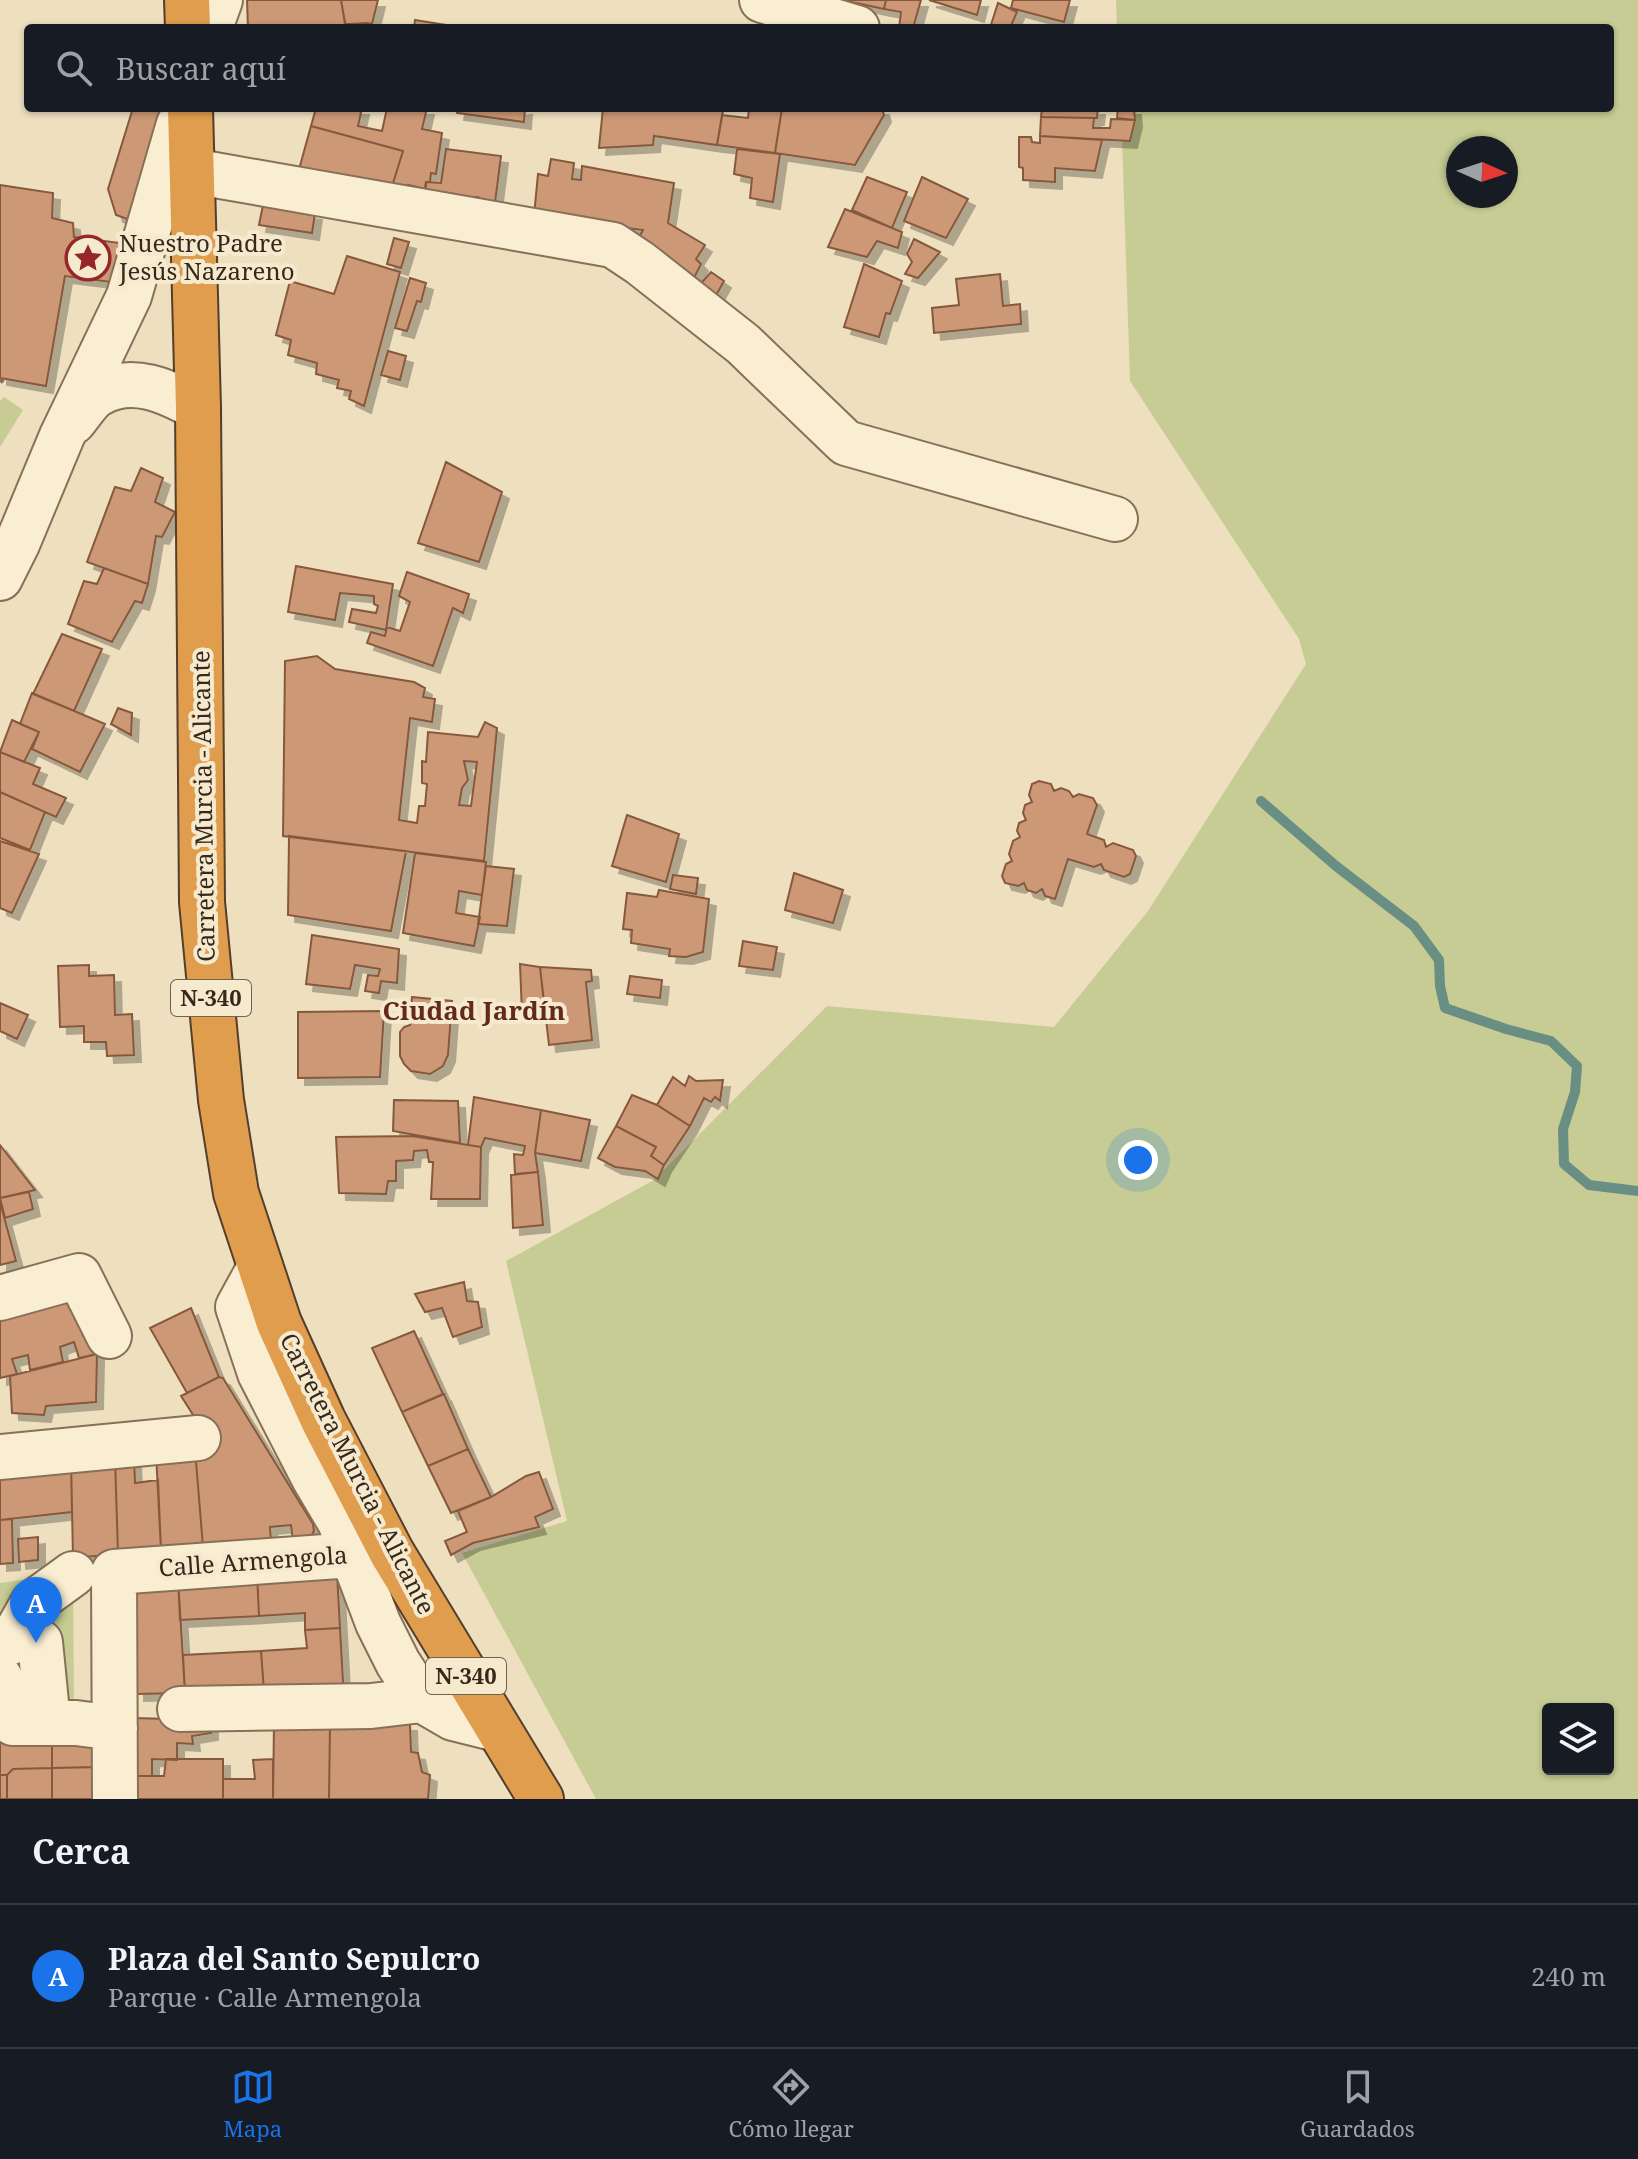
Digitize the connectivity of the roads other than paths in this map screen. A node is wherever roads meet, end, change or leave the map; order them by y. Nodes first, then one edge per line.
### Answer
1 (187, 0) edge
2 (220, 0) edge
3 (762, 0) edge
4 (188, 24) edge
5 (211, 24) edge
6 (843, 24) edge
7 (183, 112) edge
8 (190, 112) edge
9 (192, 171) junction
10 (198, 408) junction
11 (62, 436) junction
12 (1115, 519) dead end
13 (0, 578) edge
14 (0, 1298) edge
15 (109, 1336) dead end
16 (198, 1438) dead end
17 (0, 1457) edge
18 (373, 1554) junction
19 (93, 1573) junction
20 (35, 1650) edge
21 (422, 1700) junction
22 (180, 1709) dead end
23 (115, 1728) junction
24 (497, 1729) junction
25 (115, 1799) edge
26 (541, 1799) edge

1 - 4 highway
2 - 5 street
3 - 6 street
7 - 11 street
8 - 9 highway, Carretera Murcia - Alicante / N-340
9 - 10 highway, Carretera Murcia - Alicante / N-340
9 - 12 street
10 - 11 street
10 - 18 highway, Carretera Murcia - Alicante / N-340
11 - 13 street
14 - 15 street
16 - 17 street
18 - 19 street, Calle Armengola
18 - 21 street
18 - 24 highway, Carretera Murcia - Alicante / N-340
19 - 20 street
19 - 23 street
20 - 23 street
21 - 22 street
21 - 24 street
23 - 25 street
24 - 26 highway, Carretera Murcia - Alicante / N-340

